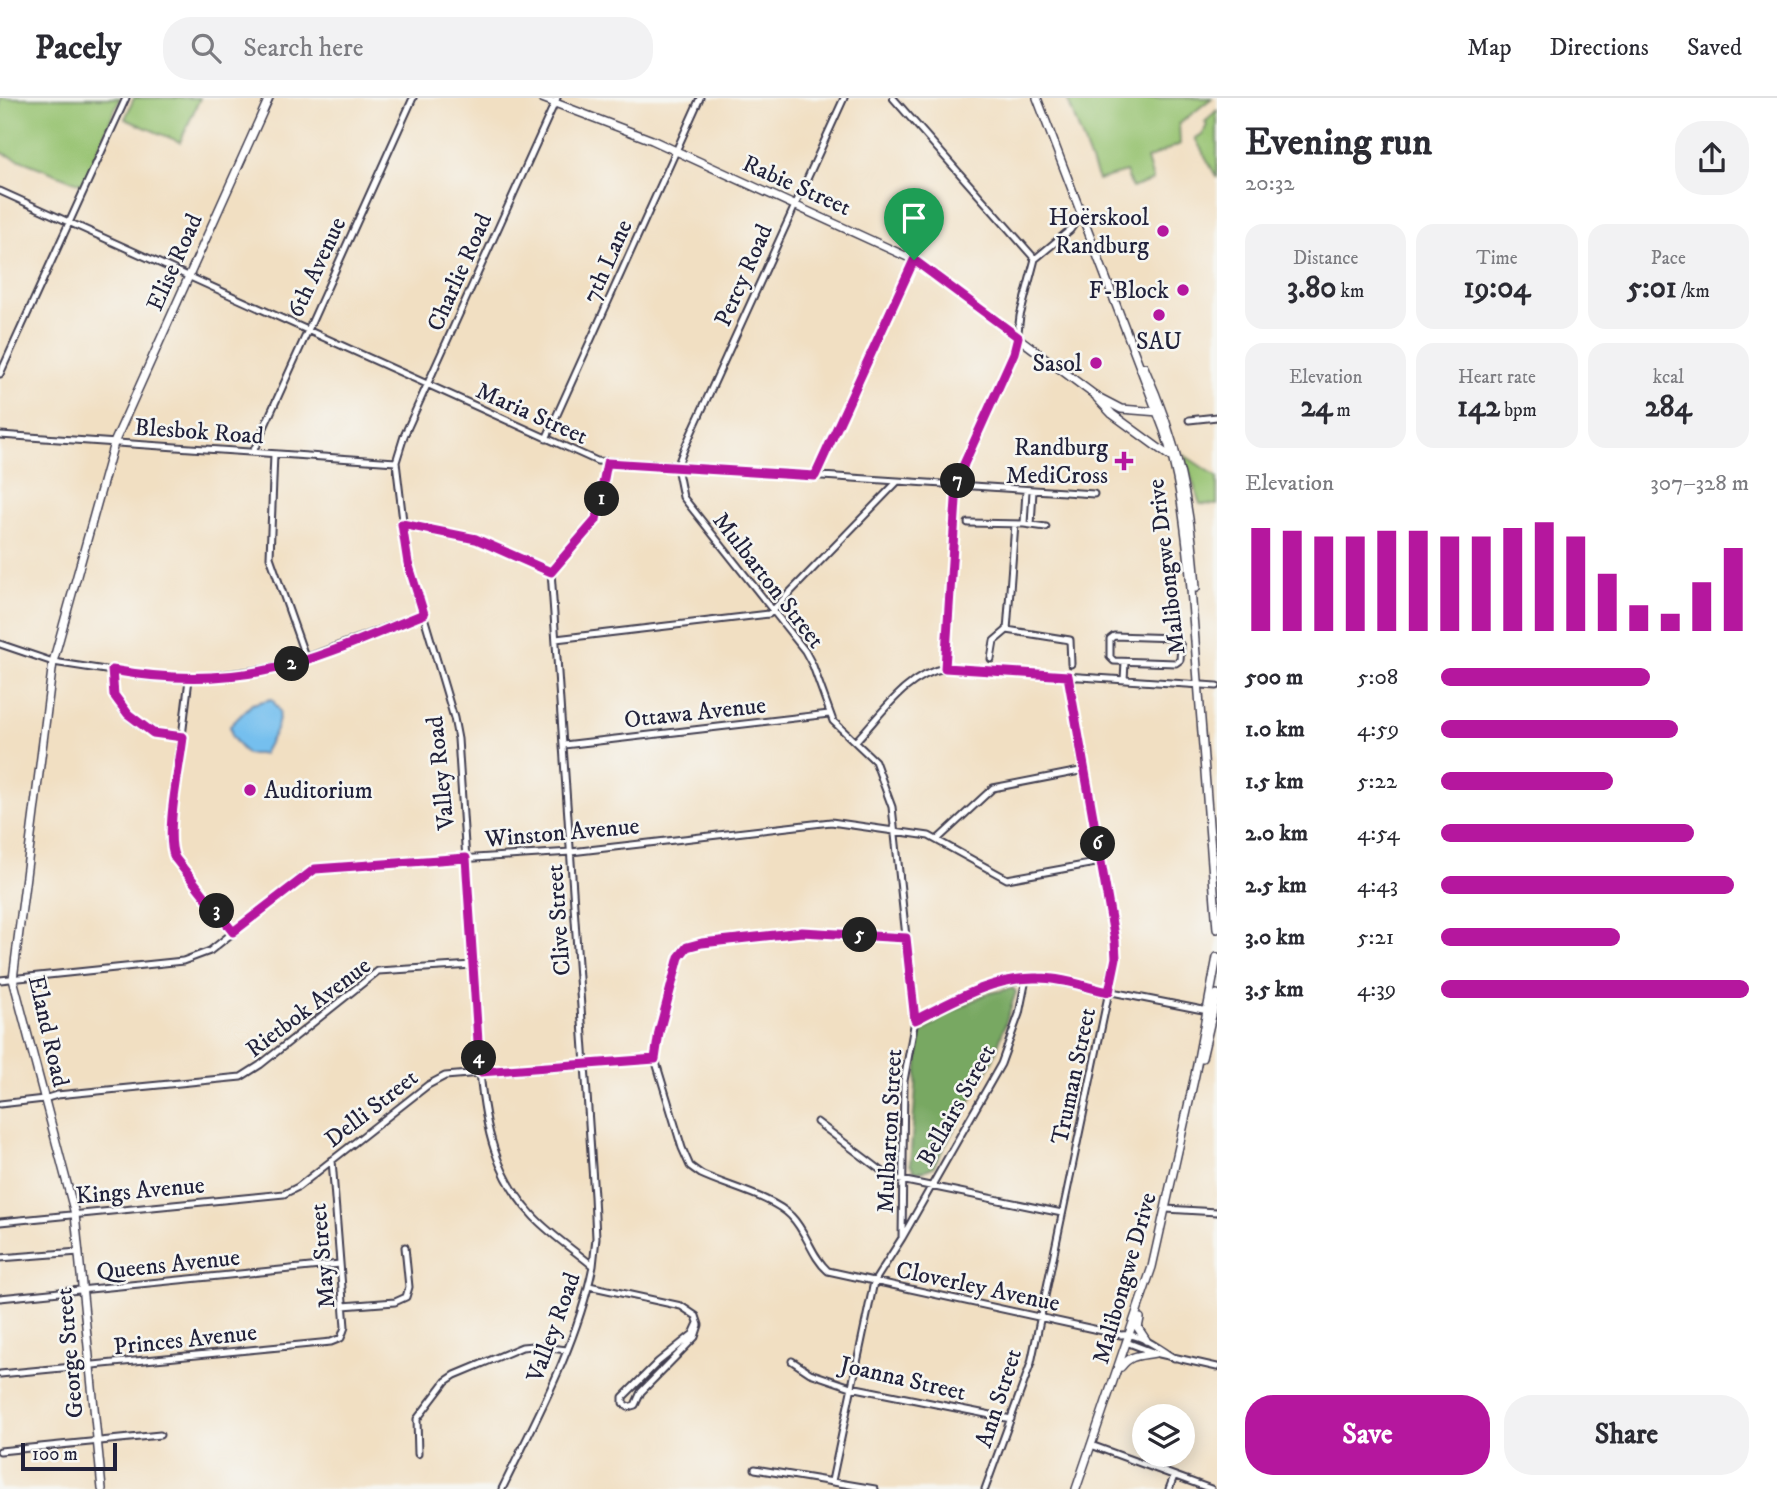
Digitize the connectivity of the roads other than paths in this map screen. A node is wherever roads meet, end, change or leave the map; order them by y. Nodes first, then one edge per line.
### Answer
1 (126, 98) edge
2 (270, 98) edge
3 (413, 98) edge
4 (542, 98) edge
5 (700, 98) edge
6 (844, 98) edge
7 (893, 98) edge
8 (1039, 98) edge
9 (555, 101) edge
10 (675, 151) junction
11 (0, 191) edge
12 (794, 205) junction
13 (1082, 213) junction
14 (70, 222) junction
15 (1070, 230) junction
16 (1088, 231) junction
17 (1035, 259) junction
18 (914, 260) junction
19 (188, 276) junction
20 (307, 330) junction
21 (1018, 337) junction
22 (0, 373) edge
23 (427, 384) junction
24 (1096, 396) junction
25 (1160, 412) junction
26 (1217, 417) edge
27 (1189, 420) dead end
28 (0, 435) edge
29 (546, 439) junction
30 (114, 443) junction
31 (253, 452) junction
32 (274, 454) junction
33 (1172, 459) junction
34 (396, 462) junction
35 (607, 463) junction
36 (677, 467) junction
37 (815, 476) junction
38 (897, 482) junction
39 (957, 485) junction
40 (1030, 491) junction
41 (1094, 494) dead end
42 (968, 523) dead end
43 (1015, 523) junction
44 (402, 524) junction
45 (1024, 524) junction
46 (1031, 525) junction
47 (1046, 527) dead end
48 (551, 572) junction
49 (773, 612) junction
50 (424, 614) junction
51 (1007, 630) junction
52 (556, 639) junction
53 (0, 644) edge
54 (991, 659) dead end
55 (306, 660) junction
56 (53, 662) junction
57 (1125, 662) junction
58 (1071, 664) dead end
59 (945, 668) junction
60 (112, 670) junction
61 (1068, 676) junction
62 (189, 679) junction
63 (1124, 680) junction
64 (1201, 685) junction
65 (1217, 686) edge
66 (830, 714) junction
67 (183, 737) junction
68 (855, 742) junction
69 (564, 744) junction
70 (1085, 771) junction
71 (894, 830) junction
72 (937, 839) junction
73 (571, 852) junction
74 (466, 858) junction
75 (1101, 862) junction
76 (1217, 882) edge
77 (1217, 929) edge
78 (233, 932) junction
79 (906, 938) junction
80 (1217, 957) edge
81 (473, 965) junction
82 (13, 979) junction
83 (1026, 979) junction
84 (0, 980) edge
85 (1109, 992) junction
86 (1217, 994) edge
87 (1211, 1011) junction
88 (915, 1020) junction
89 (655, 1059) junction
90 (585, 1065) junction
91 (480, 1072) junction
92 (44, 1099) junction
93 (0, 1104) edge
94 (817, 1122) dead end
95 (332, 1160) junction
96 (902, 1180) junction
97 (932, 1186) junction
98 (284, 1194) joint
99 (1166, 1209) junction
100 (1217, 1212) edge
101 (1062, 1213) junction
102 (75, 1214) junction
103 (0, 1222) edge
104 (902, 1238) junction
105 (405, 1247) dead end
106 (79, 1252) junction
107 (0, 1258) edge
108 (340, 1265) junction
109 (593, 1266) junction
110 (874, 1282) junction
111 (1147, 1283) junction
112 (589, 1286) junction
113 (83, 1290) junction
114 (0, 1298) edge
115 (344, 1306) junction
116 (1040, 1317) junction
117 (698, 1323) junction
118 (1130, 1334) junction
119 (1121, 1335) junction
120 (1146, 1340) junction
121 (331, 1342) joint
122 (1127, 1343) junction
123 (567, 1350) junction
124 (1155, 1353) junction
125 (1174, 1358) junction
126 (792, 1361) dead end
127 (91, 1366) junction
128 (1217, 1367) edge
129 (1117, 1373) junction
130 (0, 1374) edge
131 (852, 1387) junction
132 (1011, 1419) junction
133 (160, 1435) dead end
134 (97, 1441) junction
135 (1091, 1446) junction
136 (0, 1451) edge
137 (418, 1454) dead end
138 (755, 1469) dead end
139 (1174, 1476) junction
140 (832, 1481) junction
141 (102, 1489) edge
142 (502, 1489) edge
143 (875, 1489) edge
144 (985, 1489) edge
145 (1076, 1489) edge
146 (1169, 1489) edge
147 (1211, 1489) edge

1 - 14 street
2 - 19 main road, Elise Road
3 - 20 street, 6th Avenue
4 - 9 main road, Rabie Street
5 - 10 street, 7th Lane
6 - 12 street, Percy Road
7 - 17 street
8 - 13 main road, Malibongwe Drive
8 - 25 main road, Malibongwe Drive
9 - 10 main road, Rabie Street
9 - 23 street, Charlie Road
10 - 12 main road, Rabie Street
10 - 29 street, 7th Lane
11 - 14 street, Maria Street
12 - 18 main road, Rabie Street
12 - 36 street, Percy Road
13 - 15 street
13 - 16 main road, Malibongwe Drive
14 - 19 street, Maria Street
14 - 22 street
15 - 16 street
15 - 17 street
16 - 25 main road, Malibongwe Drive
17 - 21 street
18 - 21 main road, Rabie Street
18 - 37 street
19 - 20 street, Maria Street
19 - 30 main road, Elise Road
20 - 23 street, Maria Street
20 - 31 street, 6th Avenue
21 - 24 main road, Rabie Street
21 - 39 street
23 - 29 street, Maria Street
23 - 34 street, Charlie Road
24 - 25 main road, Rabie Street
24 - 33 main road
25 - 33 main road, Malibongwe Drive
25 - 64 main road, Malibongwe Drive
26 - 27 street
28 - 30 street, Blesbok Road
29 - 35 street, Maria Street
30 - 31 street, Blesbok Road
30 - 56 main road, Eland Road
31 - 32 street, Blesbok Road
32 - 34 street, Blesbok Road
32 - 55 street
33 - 64 main road, Malibongwe Drive
34 - 44 street, Valley Road
35 - 36 street, Maria Street
35 - 48 street
36 - 37 street, Maria Street
36 - 49 street, Mulbarton Street
37 - 38 street, Maria Street
38 - 39 street, Maria Street
38 - 49 street
39 - 40 street, Maria Street
39 - 59 street
40 - 41 street, Maria Street
40 - 45 street
40 - 46 street
42 - 43 street
43 - 45 street
43 - 51 street
44 - 48 street
44 - 50 street, Valley Road
45 - 46 street
46 - 47 street
48 - 52 street, Clive Street
49 - 52 street
49 - 66 street, Mulbarton Street
50 - 55 street
50 - 74 street, Valley Road
51 - 54 street
51 - 58 street
52 - 69 street, Clive Street
53 - 56 street
55 - 62 street
56 - 60 street
56 - 82 main road, Eland Road
57 - 57 street
57 - 63 street
59 - 61 street
59 - 68 street
60 - 62 street
60 - 67 street
61 - 63 street
61 - 70 street, Truman Street
62 - 67 street
63 - 64 street
64 - 65 street
64 - 76 main road, Malibongwe Drive
64 - 77 main road, Malibongwe Drive
66 - 68 street, Mulbarton Street
66 - 69 street, Ottawa Avenue
67 - 78 street
68 - 71 street, Mulbarton Street
69 - 73 street, Clive Street
70 - 72 street
70 - 75 street, Truman Street
71 - 72 street, Winston Avenue
71 - 73 street, Winston Avenue
71 - 79 street, Mulbarton Street
72 - 75 street, Winston Avenue
73 - 74 street, Winston Avenue
73 - 90 street, Clive Street
74 - 78 street, Winston Avenue
74 - 81 street, Valley Road
75 - 85 street, Truman Street
78 - 82 street, Winston Avenue
79 - 88 street, Mulbarton Street
79 - 89 street
80 - 87 main road, Malibongwe Drive
81 - 91 street, Valley Road
81 - 92 street, Rietbok Avenue
82 - 84 street, Winston Avenue
82 - 92 main road, Eland Road
83 - 85 street
83 - 88 street
83 - 97 street, Bellairs Street
85 - 87 street
85 - 101 street, Truman Street
86 - 87 main road, Malibongwe Drive
87 - 99 main road, Malibongwe Drive
88 - 96 street, Mulbarton Street
89 - 90 street, Delli Street
89 - 110 street, Cloverley Avenue
90 - 91 street, Delli Street
90 - 109 street, Clive Street
91 - 95 street, Delli Street
91 - 109 street, Valley Road
92 - 93 street, Rietbok Avenue
92 - 102 main road, Eland Road
94 - 96 street
95 - 98 street, Delli Street
95 - 108 street, May Street
96 - 97 street
96 - 104 street, Mulbarton Street
97 - 101 street
97 - 104 street, Bellairs Street
98 - 102 street, Kings Avenue
99 - 100 street
99 - 111 main road, Malibongwe Drive
101 - 116 street, Truman Street
102 - 103 street, Kings Avenue
102 - 106 main road, George Street
104 - 110 street, Bellairs Street
105 - 115 street
106 - 107 street
106 - 113 main road, George Street
108 - 113 street, Queens Avenue
108 - 115 street, May Street
109 - 112 street, Valley Road
110 - 116 street, Cloverley Avenue
110 - 131 street, Bellairs Street
111 - 118 main road, Malibongwe Drive
111 - 120 main road
112 - 117 street
112 - 123 street, Valley Road
113 - 114 street, Queens Avenue
113 - 127 main road, George Street
115 - 121 street, May Street
116 - 119 street, Cloverley Avenue
116 - 132 street, Ann Street
117 - 117 street
118 - 119 street, Cloverley Avenue
118 - 120 street
118 - 122 main road, Malibongwe Drive
119 - 122 street
120 - 125 street
121 - 127 street, Princes Avenue
122 - 124 street
122 - 129 main road, Malibongwe Drive
123 - 137 street
123 - 142 street, Valley Road
124 - 125 street
124 - 129 main road
125 - 128 street
126 - 131 street, Joanna Street
127 - 130 street, Princes Avenue
127 - 134 main road, George Street
129 - 135 main road, Malibongwe Drive
131 - 132 street, Joanna Street
131 - 140 street, Bellairs Street
132 - 144 street, Ann Street
133 - 134 street
134 - 136 street
134 - 141 main road, George Street
135 - 139 street
135 - 145 main road, Malibongwe Drive
138 - 140 street
139 - 146 street
139 - 147 street
140 - 143 street

